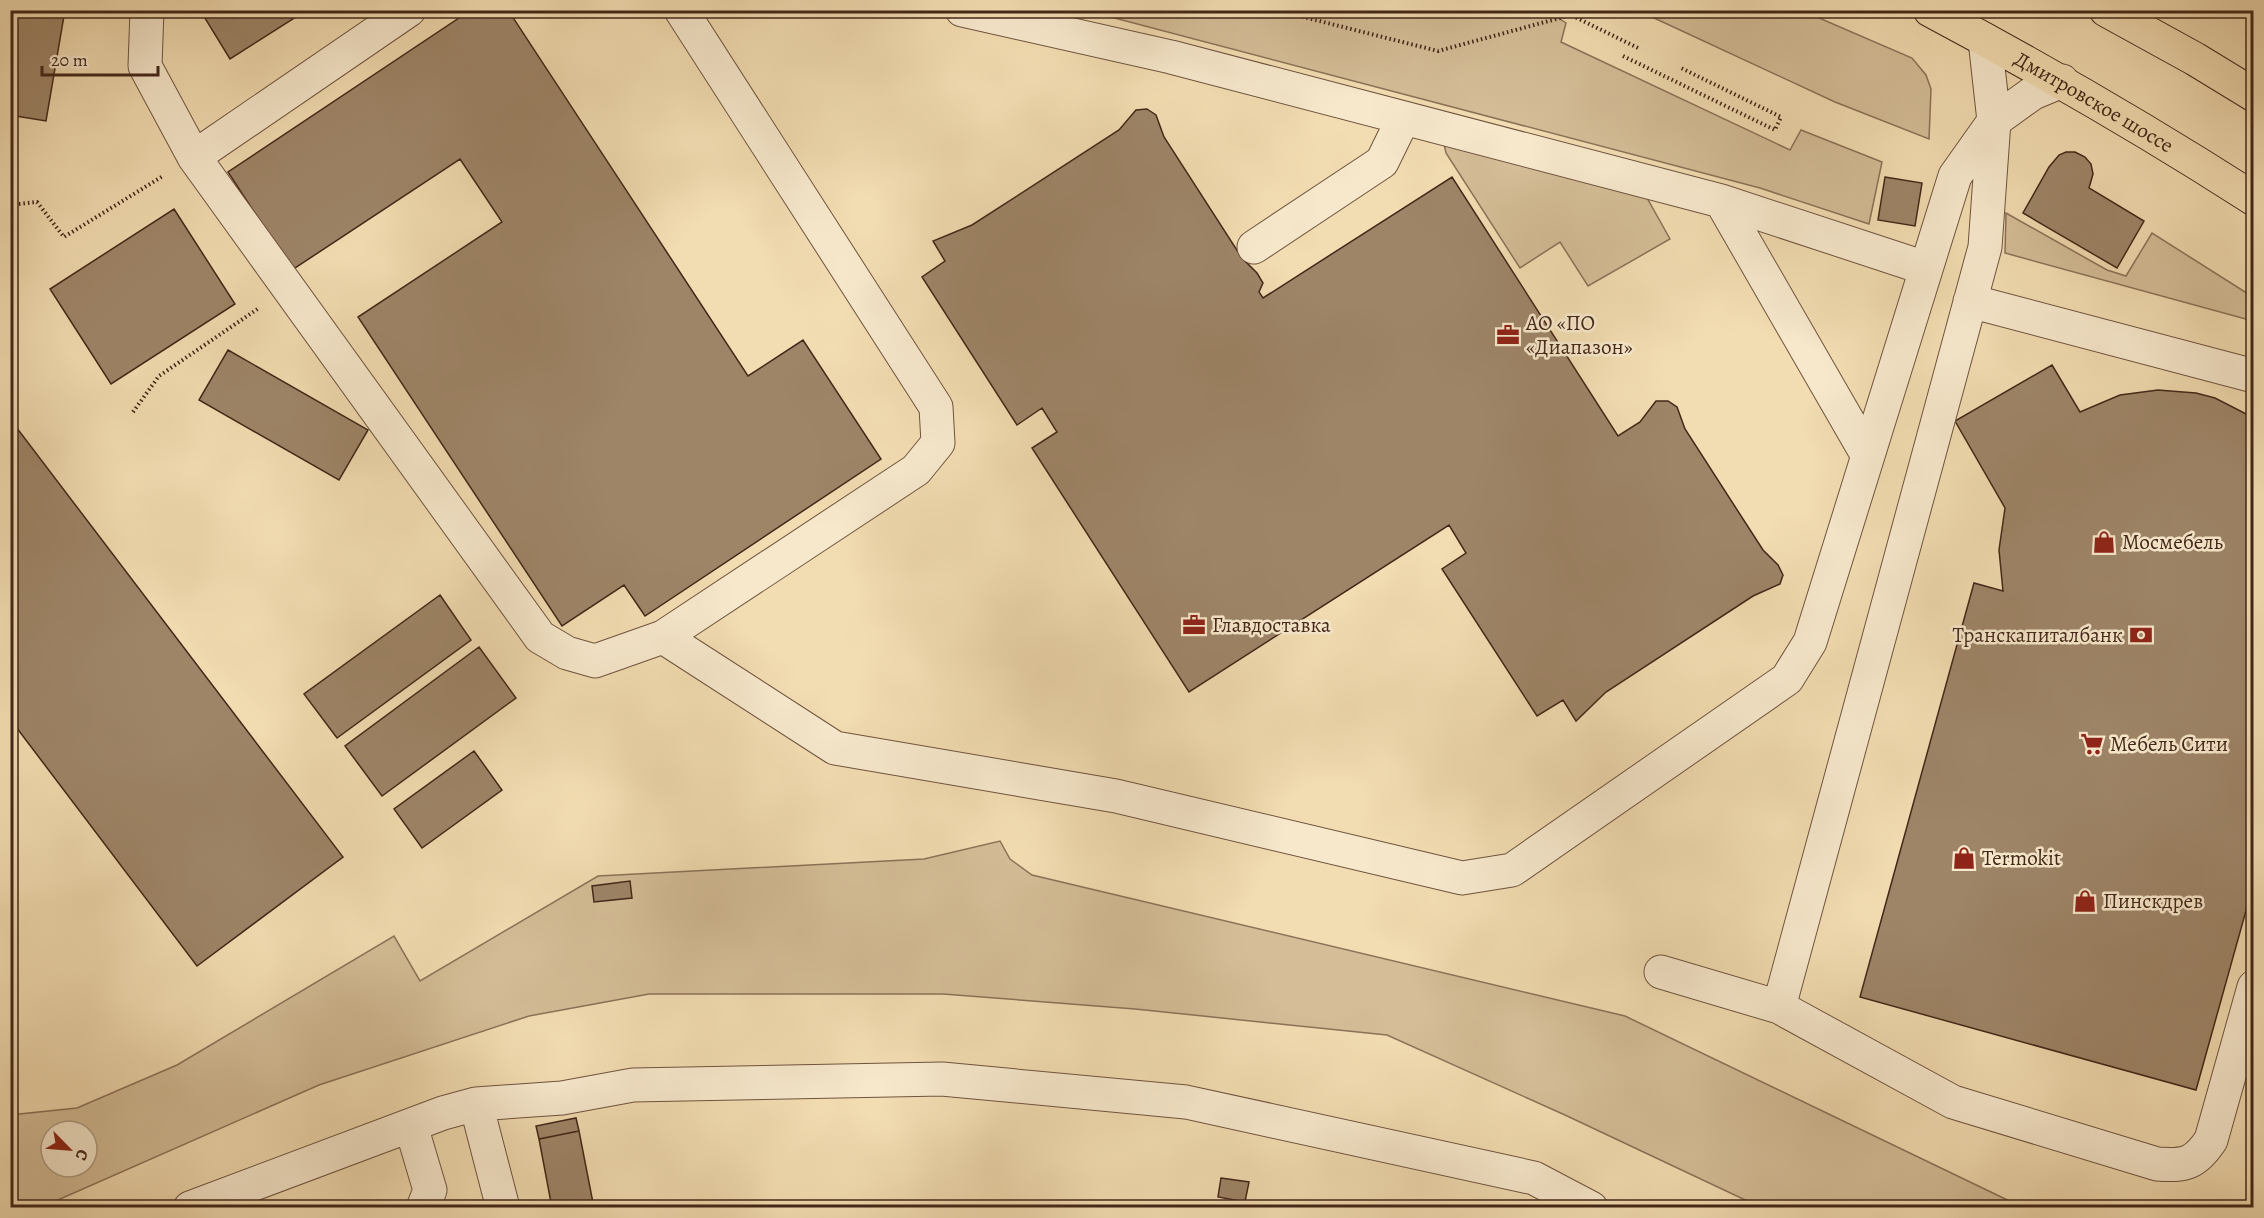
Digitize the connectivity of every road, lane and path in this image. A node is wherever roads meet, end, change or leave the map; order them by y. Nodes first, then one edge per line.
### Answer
1 (147, 10) edge
2 (409, 10) edge
3 (681, 10) edge
4 (962, 10) edge
5 (1276, 10) edge
6 (1930, 10) edge
7 (2106, 10) edge
8 (1985, 40) junction
9 (1640, 49) dead end
10 (1623, 56) dead end
11 (1681, 68) dead end
12 (2062, 81) junction
13 (2253, 94) edge
14 (1403, 119) junction
15 (1994, 121) junction
16 (194, 157) junction
17 (2253, 199) edge
18 (1721, 201) junction
19 (10, 205) edge
20 (1254, 247) dead end
21 (1925, 268) junction
22 (287, 288) junction
23 (1970, 301) junction
24 (2253, 376) edge
25 (133, 412) dead end
26 (1868, 456) junction
27 (663, 637) junction
28 (1661, 972) dead end
29 (2253, 987) edge
30 (1779, 1007) junction
31 (476, 1104) junction
32 (411, 1126) junction
33 (190, 1208) edge
34 (423, 1208) edge
35 (503, 1208) edge
36 (1591, 1208) edge

1 - 16 lane
2 - 16 lane
3 - 27 lane
4 - 14 lane
5 - 9 path
6 - 8 main road, Дмитровское шоссе
7 - 13 main road
8 - 12 main road, Дмитровское шоссе
8 - 15 lane
10 - 11 path
12 - 15 lane
12 - 17 main road, Дмитровское шоссе
14 - 18 lane
14 - 20 lane
15 - 21 lane
15 - 23 lane
16 - 19 path
16 - 22 lane
18 - 21 lane
18 - 26 lane
21 - 26 lane
22 - 25 path
22 - 27 lane
23 - 24 lane
23 - 30 lane
26 - 27 lane
28 - 30 lane
29 - 30 lane
31 - 32 lane
31 - 35 lane
31 - 36 lane
32 - 33 lane
32 - 34 lane

